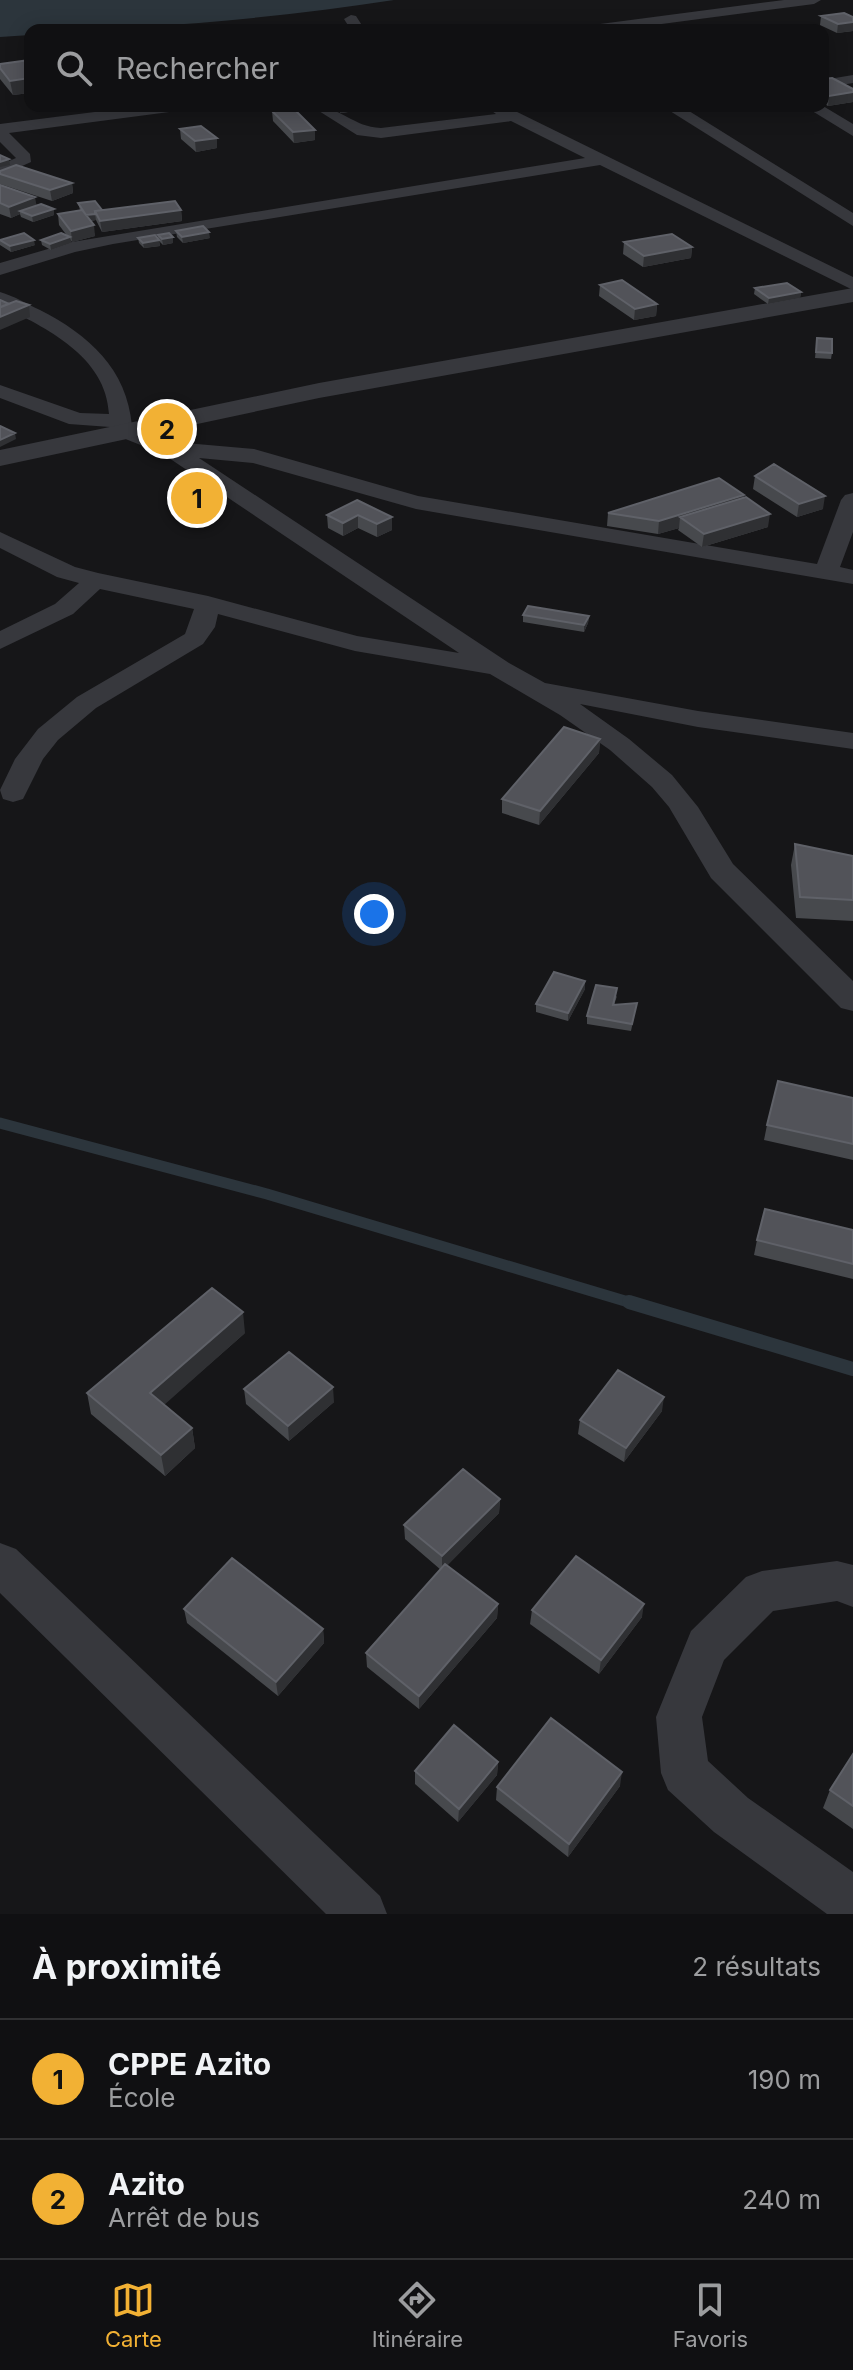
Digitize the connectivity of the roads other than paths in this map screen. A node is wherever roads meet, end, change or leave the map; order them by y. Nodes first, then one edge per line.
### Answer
1 (814, 0) edge
2 (631, 24) edge
3 (853, 79) edge
4 (829, 83) edge
5 (135, 112) edge
6 (329, 112) edge
7 (506, 112) edge
8 (684, 112) edge
9 (822, 112) edge
10 (514, 116) junction
11 (0, 131) edge
12 (853, 131) edge
13 (603, 160) junction
14 (0, 171) edge
15 (853, 221) edge
16 (0, 269) edge
17 (853, 284) edge
18 (853, 295) edge
19 (0, 298) edge
20 (0, 391) edge
21 (121, 425) junction
22 (171, 449) junction
23 (0, 458) edge
24 (853, 500) edge
25 (0, 539) edge
26 (826, 572) junction
27 (853, 577) edge
28 (94, 580) junction
29 (208, 604) junction
30 (0, 641) edge
31 (500, 669) junction
32 (541, 689) junction
33 (853, 741) edge
34 (13, 793) dead end
35 (853, 1000) edge
36 (0, 1563) edge
37 (853, 1586) edge
38 (853, 1902) edge
39 (362, 1914) edge

1 - 2 street
3 - 4 street
5 - 11 street
6 - 10 street
7 - 10 street
8 - 15 street
9 - 12 street
10 - 13 street
11 - 14 street
13 - 16 street
13 - 17 street
18 - 21 street
19 - 21 street
20 - 21 street
21 - 22 street
21 - 23 street
22 - 26 street
22 - 31 street
24 - 26 street
25 - 28 street
26 - 27 street
28 - 29 street
28 - 30 street
29 - 31 street
29 - 34 street
31 - 32 street
32 - 33 street
32 - 35 street
36 - 39 street
37 - 38 street

